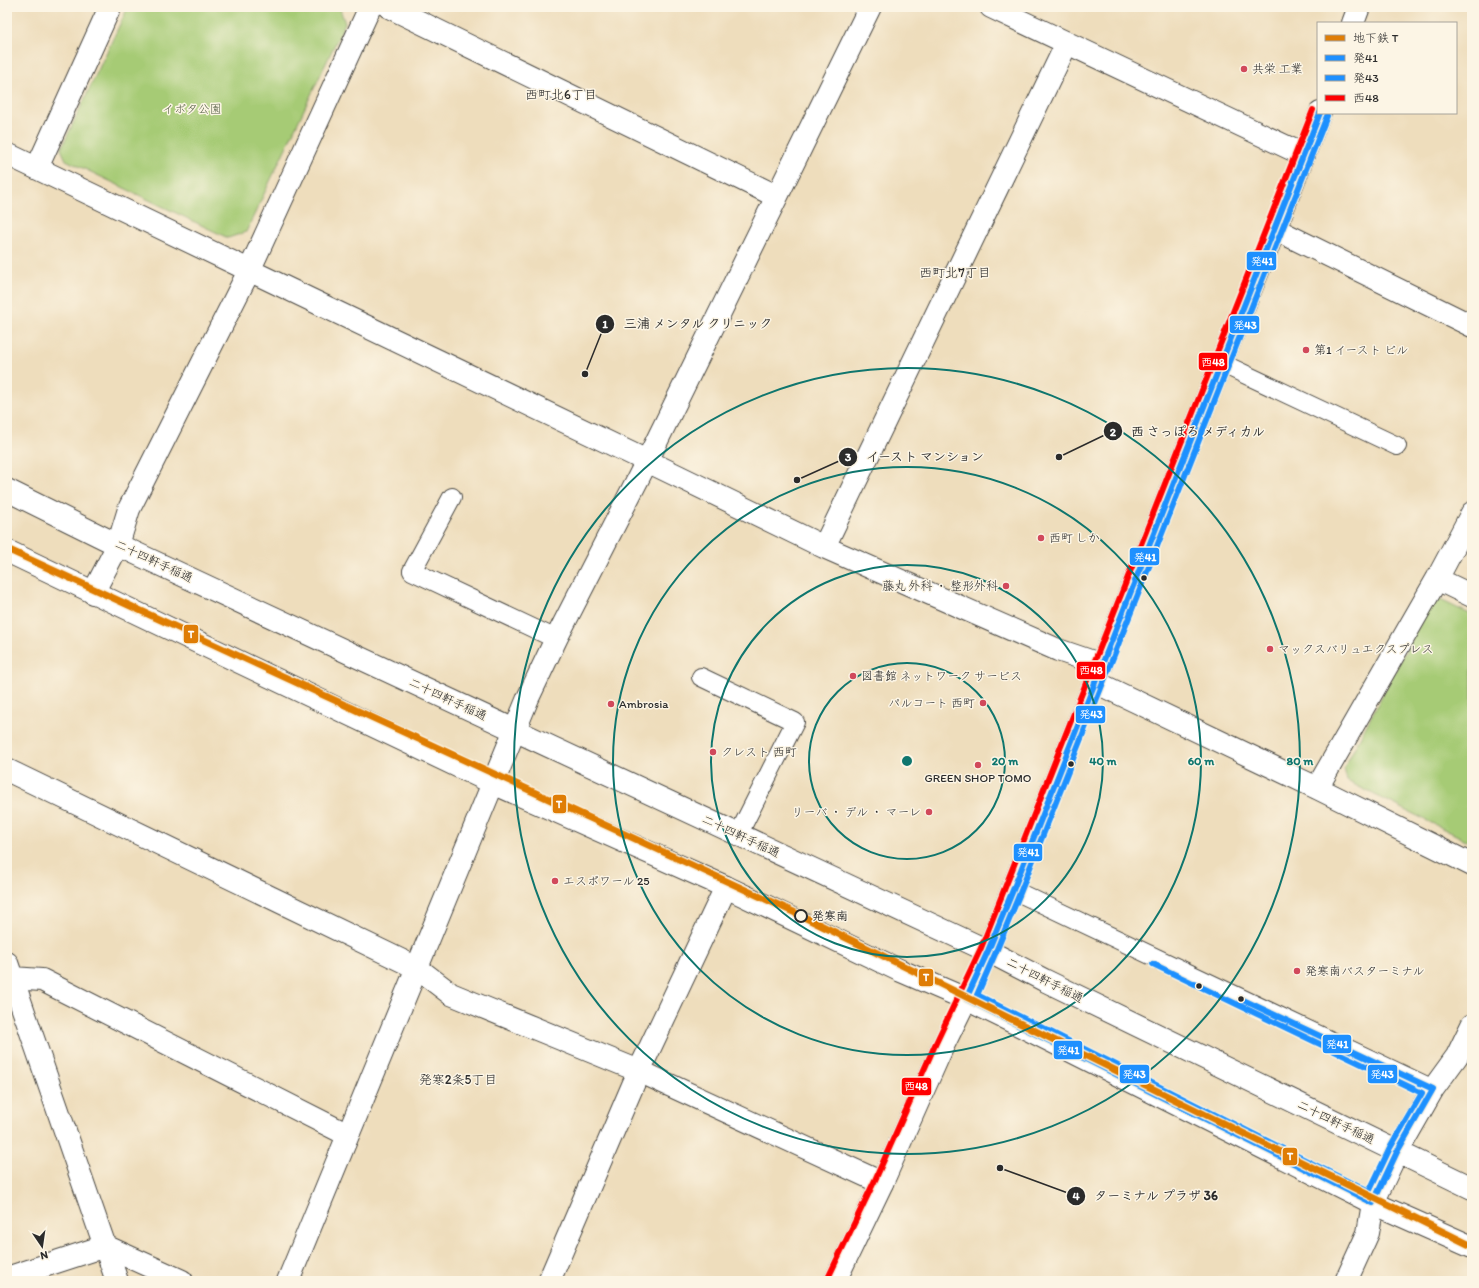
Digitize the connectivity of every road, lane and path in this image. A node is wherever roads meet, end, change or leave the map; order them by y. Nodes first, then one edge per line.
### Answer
1 (110, 7) edge
2 (370, 7) edge
3 (389, 7) edge
4 (870, 7) edge
5 (991, 7) edge
6 (1359, 7) edge
7 (1353, 22) edge
8 (1067, 43) junction
9 (1320, 114) edge
10 (7, 154) edge
11 (1304, 155) junction
12 (37, 168) junction
13 (776, 196) junction
14 (1275, 229) junction
15 (249, 271) junction
16 (1472, 326) edge
17 (1221, 363) junction
18 (1397, 446) dead end
19 (647, 461) junction
20 (7, 490) edge
21 (452, 497) dead end
22 (1472, 513) edge
23 (118, 545) junction
24 (824, 547) junction
25 (7, 552) edge
26 (1437, 579) junction
27 (93, 593) junction
28 (1472, 596) edge
29 (556, 639) junction
30 (1099, 673) junction
31 (701, 677) dead end
32 (514, 730) junction
33 (7, 770) edge
34 (493, 783) junction
35 (1317, 788) junction
36 (738, 834) junction
37 (1472, 865) edge
38 (726, 887) junction
39 (1013, 890) junction
40 (988, 951) junction
41 (417, 968) junction
42 (10, 971) edge
43 (966, 1000) junction
44 (1472, 1025) edge
45 (639, 1070) junction
46 (1433, 1089) junction
47 (348, 1135) junction
48 (1397, 1152) junction
49 (882, 1183) junction
50 (1472, 1188) edge
51 (1373, 1203) junction
52 (105, 1246) junction
53 (1472, 1247) edge
54 (7, 1278) edge
55 (117, 1281) edge
56 (182, 1281) edge
57 (288, 1281) edge
58 (549, 1281) edge
59 (835, 1281) edge
60 (1346, 1281) edge

1 - 12 street
2 - 15 street
3 - 13 street
4 - 13 street
5 - 8 street
6 - 7 street
8 - 11 street
8 - 24 street
9 - 11 street
10 - 12 street
11 - 14 street
12 - 15 street
13 - 19 street
14 - 16 street
14 - 17 street
15 - 19 street
15 - 23 street
17 - 18 lane
17 - 30 street
19 - 24 street
19 - 29 street
20 - 23 street, 二十四軒手稲通
21 - 29 lane
22 - 26 street
23 - 27 street
23 - 32 street, 二十四軒手稲通
24 - 30 street
25 - 27 street
26 - 28 street
26 - 35 street
27 - 34 street
29 - 32 street
30 - 35 street
30 - 39 street
31 - 36 lane
32 - 34 street
32 - 36 street, 二十四軒手稲通
33 - 41 street
34 - 38 street
34 - 41 street
35 - 37 street
36 - 40 street, 二十四軒手稲通
38 - 43 street
38 - 45 street
39 - 40 street
39 - 46 lane
40 - 43 street
40 - 48 street, 二十四軒手稲通
41 - 45 street
41 - 47 street
42 - 47 street
42 - 52 street
43 - 49 street
43 - 51 street
44 - 46 street
45 - 49 street
45 - 58 street
46 - 48 street
47 - 57 street
48 - 50 street, 二十四軒手稲通
48 - 51 street
49 - 59 street
51 - 53 street
51 - 60 street
52 - 54 street
52 - 55 street
52 - 56 street

